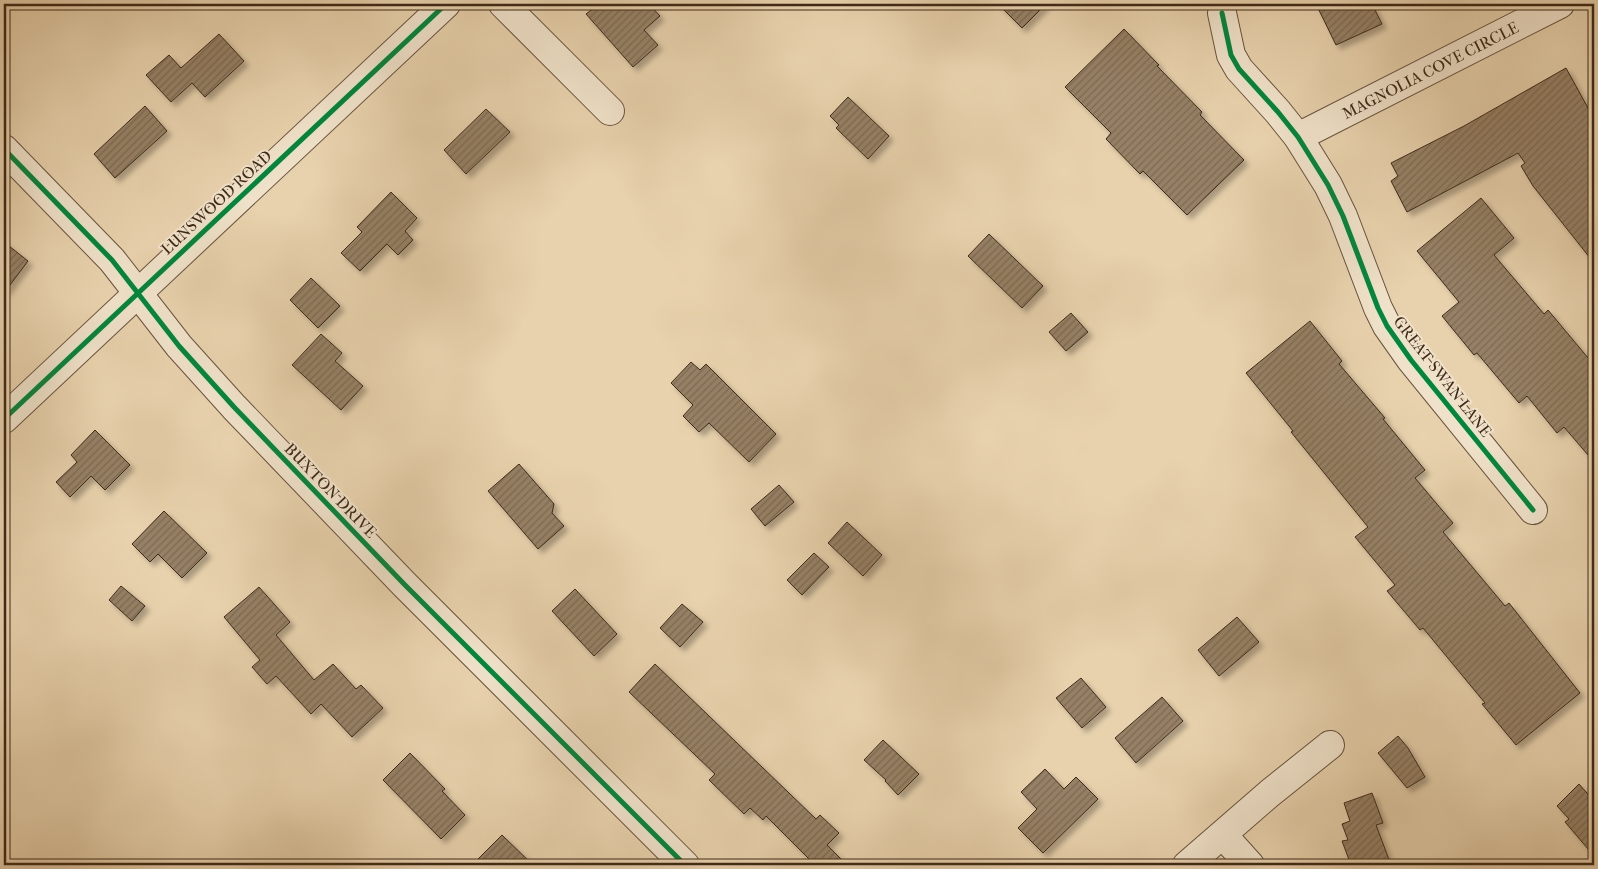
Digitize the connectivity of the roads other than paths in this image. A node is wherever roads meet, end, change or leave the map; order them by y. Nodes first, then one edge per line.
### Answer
1 (446, 4) edge
2 (503, 4) edge
3 (1560, 4) edge
4 (1222, 13) dead end
5 (610, 111) dead end
6 (1298, 137) junction
7 (4, 149) edge
8 (138, 293) junction
9 (4, 419) edge
10 (1533, 510) dead end
11 (1330, 745) dead end
12 (1222, 835) junction
13 (685, 865) edge
14 (1188, 865) edge
15 (1250, 865) edge

1 - 8 street, LUNSWOOD ROAD
2 - 5 street
3 - 6 street, MAGNOLIA COVE CIRCLE
4 - 6 street, GREAT SWAN LANE
6 - 10 street, GREAT SWAN LANE
7 - 8 street, BUXTON DRIVE
8 - 9 street, LUNSWOOD ROAD
8 - 13 street, BUXTON DRIVE
11 - 12 street
12 - 14 street
12 - 15 street

